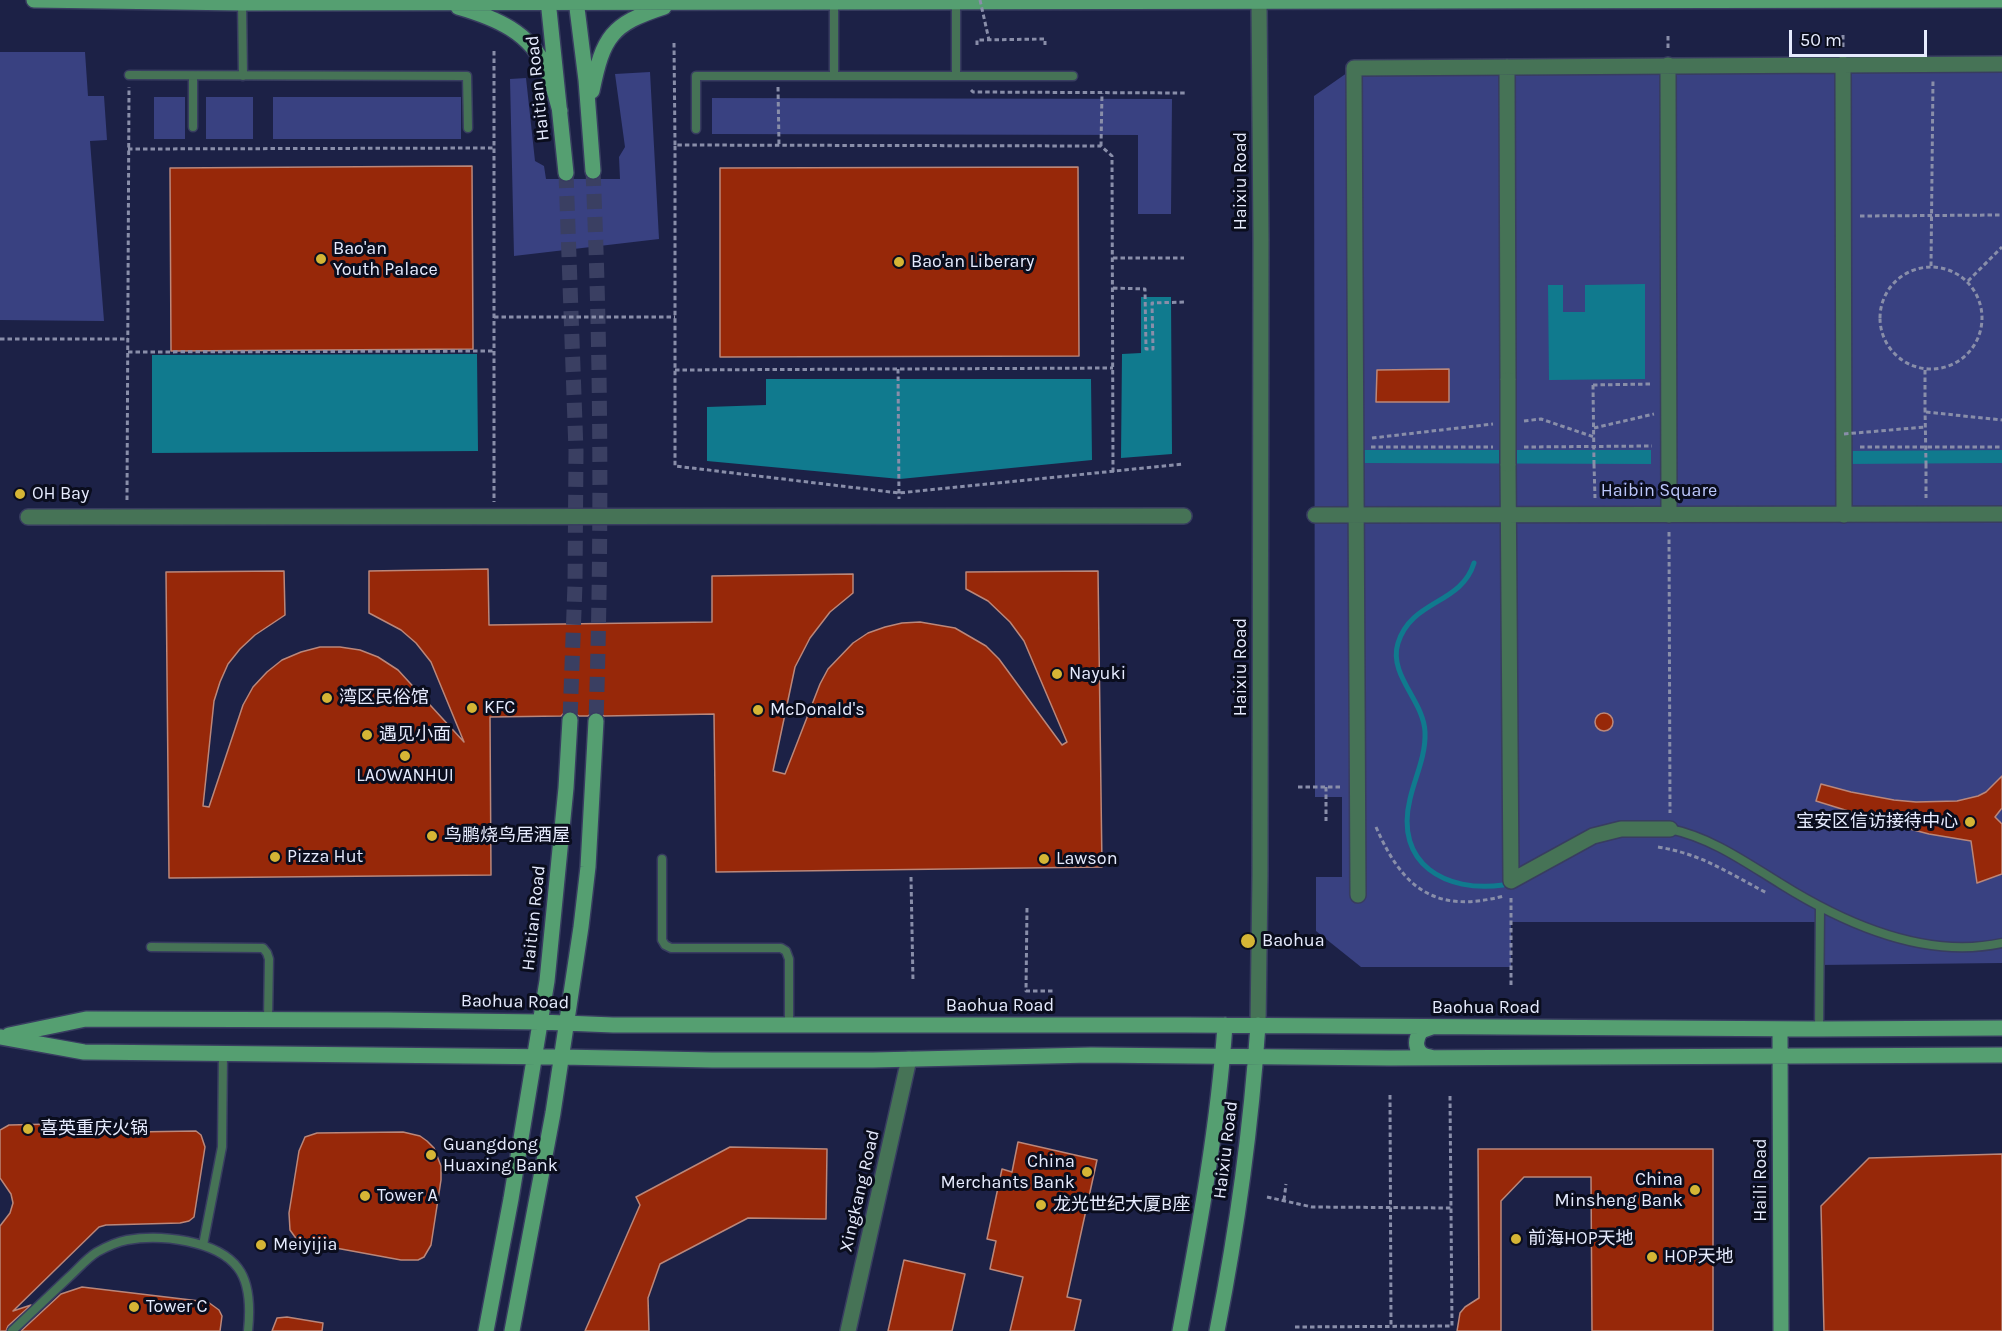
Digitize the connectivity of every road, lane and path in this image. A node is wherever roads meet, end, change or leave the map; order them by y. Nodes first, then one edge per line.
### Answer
1 (34, 0) edge
2 (980, 0) edge
3 (2002, 0) edge
4 (120, 1) edge
5 (548, 1) edge
6 (576, 1) edge
7 (1226, 1) edge
8 (1259, 1) edge
9 (441, 2) junction
10 (242, 3) junction
11 (678, 3) junction
12 (834, 3) junction
13 (956, 3) junction
14 (989, 40) junction
15 (674, 43) dead end
16 (977, 45) dead end
17 (1045, 45) dead end
18 (494, 51) dead end
19 (1843, 64) junction
20 (1933, 64) junction
21 (2002, 64) edge
22 (1668, 65) junction
23 (1507, 66) junction
24 (129, 75) joint
25 (193, 76) junction
26 (243, 76) junction
27 (777, 76) junction
28 (834, 76) junction
29 (956, 76) junction
30 (1073, 76) dead end
31 (1102, 93) junction
32 (1185, 93) dead end
33 (589, 108) junction
34 (560, 111) junction
35 (194, 127) dead end
36 (468, 128) dead end
37 (696, 129) dead end
38 (675, 145) junction
39 (779, 145) junction
40 (1101, 146) junction
41 (494, 148) junction
42 (128, 149) junction
43 (593, 171) tunnel mouth
44 (566, 173) tunnel mouth
45 (1932, 215) junction
46 (2002, 215) edge
47 (1844, 216) junction
48 (2002, 247) edge
49 (1113, 258) junction
50 (1184, 258) dead end
51 (1931, 266) junction
52 (1968, 281) junction
53 (1113, 288) junction
54 (1184, 302) dead end
55 (494, 317) junction
56 (675, 317) junction
57 (0, 339) edge
58 (128, 339) junction
59 (494, 351) junction
60 (128, 352) junction
61 (1113, 368) junction
62 (898, 369) junction
63 (675, 370) junction
64 (1925, 370) junction
65 (1669, 384) junction
66 (1925, 410) junction
67 (1669, 411) junction
68 (2002, 420) edge
69 (1508, 422) junction
70 (1926, 427) junction
71 (1594, 428) junction
72 (1594, 437) junction
73 (1356, 440) junction
74 (1844, 441) junction
75 (1926, 447) junction
76 (2002, 447) edge
77 (1184, 464) dead end
78 (1113, 471) junction
79 (899, 482) dead end
80 (1926, 514) junction
81 (2002, 514) edge
82 (1315, 515) dead end
83 (1356, 515) junction
84 (1509, 515) junction
85 (1595, 515) junction
86 (1669, 515) junction
87 (1844, 515) junction
88 (494, 516) junction
89 (1184, 516) dead end
90 (28, 517) dead end
91 (127, 517) junction
92 (570, 720) tunnel mouth
93 (596, 721) tunnel mouth
94 (1298, 787) dead end
95 (1326, 787) junction
96 (1358, 787) junction
97 (1326, 821) dead end
98 (1670, 829) junction
99 (662, 860) dead end
100 (911, 877) dead end
101 (1511, 881) junction
102 (1358, 895) dead end
103 (1820, 907) junction
104 (1027, 908) dead end
105 (2002, 943) edge
106 (151, 947) dead end
107 (912, 982) dead end
108 (1511, 986) dead end
109 (1055, 992) dead end
110 (268, 1020) junction
111 (540, 1022) junction
112 (566, 1023) junction
113 (1225, 1025) junction
114 (1258, 1025) junction
115 (789, 1026) junction
116 (1432, 1027) junction
117 (2002, 1028) edge
118 (1780, 1029) junction
119 (1819, 1029) junction
120 (0, 1037) edge
121 (223, 1054) junction
122 (2002, 1054) edge
123 (1223, 1056) junction
124 (1256, 1056) junction
125 (1780, 1056) junction
126 (535, 1057) junction
127 (561, 1057) junction
128 (1432, 1058) junction
129 (909, 1059) junction
130 (1390, 1095) dead end
131 (1450, 1095) dead end
132 (1286, 1184) dead end
133 (1267, 1197) dead end
134 (1284, 1200) junction
135 (1390, 1207) junction
136 (1451, 1208) junction
137 (203, 1245) junction
138 (1391, 1326) junction
139 (1295, 1327) dead end
140 (1402, 1329) edge
141 (12, 1331) edge
142 (248, 1331) edge
143 (486, 1331) edge
144 (512, 1331) edge
145 (848, 1331) edge
146 (1180, 1331) edge
147 (1217, 1331) edge
148 (1781, 1331) edge

1 - 4 main road
2 - 14 path, bridge
3 - 8 main road
4 - 10 main road
5 - 6 main road
5 - 9 main road
5 - 34 main road, Haitian Road
6 - 11 main road
6 - 33 main road
7 - 8 main road
7 - 13 main road
8 - 114 street, Haixiu Road
9 - 10 main road
9 - 34 main road
10 - 26 lane
11 - 12 main road
11 - 33 main road
12 - 13 main road
12 - 28 lane
13 - 29 lane
14 - 16 path
14 - 17 path
15 - 38 path
18 - 41 path
19 - 20 street
19 - 22 street
19 - 47 street
20 - 21 street
20 - 45 path
22 - 23 street
22 - 65 street
23 - 69 street, bridge
23 - 73 street
24 - 25 lane
24 - 42 path
25 - 26 lane
25 - 35 lane
26 - 36 lane
27 - 28 lane
27 - 37 lane
27 - 39 path
28 - 29 lane
29 - 30 lane
29 - 31 path
31 - 32 path
31 - 40 path
33 - 43 main road
34 - 44 main road, Haitian Road
38 - 39 path
38 - 56 path
39 - 40 path
40 - 49 path
41 - 42 path
41 - 55 path
42 - 58 path
45 - 46 path
45 - 47 path
45 - 51 path
47 - 74 street
48 - 52 path
49 - 50 path
49 - 53 path
51 - 52 path
51 - 64 path
52 - 64 path
53 - 54 path
53 - 61 path
55 - 56 path
55 - 59 path
56 - 63 path
57 - 58 path
58 - 60 path
59 - 60 path
59 - 88 path
60 - 91 path
61 - 62 path
61 - 78 path
62 - 63 path
62 - 79 path
63 - 78 path
64 - 66 path
65 - 67 street
65 - 71 path, bridge
66 - 68 path
66 - 70 path, bridge
67 - 71 path
67 - 86 street
69 - 72 path
69 - 73 path
69 - 84 street, bridge
70 - 74 path, bridge
70 - 75 path, bridge
71 - 72 path, bridge
72 - 85 path, bridge
73 - 83 street
74 - 75 path
74 - 87 street
75 - 76 path
75 - 80 path, bridge
77 - 78 path
80 - 81 street
80 - 87 street
82 - 83 street
83 - 84 street
83 - 96 street
84 - 85 street
84 - 101 street
85 - 86 street
86 - 87 street
86 - 98 path
88 - 89 street
88 - 91 street
90 - 91 street
92 - 111 main road, Haitian Road
93 - 112 main road
94 - 95 path
95 - 96 path
95 - 97 path
96 - 102 street
98 - 101 street
98 - 103 lane
99 - 115 lane
100 - 107 path
101 - 108 path
103 - 105 lane
103 - 119 lane
104 - 109 path
106 - 110 lane
110 - 111 main road, Baohua Road
110 - 120 main road, Baohua Road
111 - 112 main road, Baohua Road
111 - 126 main road, Haitian Road
112 - 115 main road, Baohua Road
112 - 127 main road
113 - 114 main road, Baohua Road
113 - 115 main road, Baohua Road
113 - 123 main road, Haixiu Road
114 - 116 main road, Baohua Road
114 - 124 main road, Haixiu Road
116 - 118 main road, Baohua Road
116 - 128 main road
117 - 119 main road, Baohua Road
118 - 119 main road, Baohua Road
118 - 125 main road, Haili Road
120 - 121 main road, Baohua Road
121 - 126 main road, Baohua Road
121 - 137 lane
122 - 125 main road, Baohua Road
123 - 124 main road, Baohua Road
123 - 129 main road, Baohua Road
123 - 146 main road, Haixiu Road
124 - 128 main road, Baohua Road
124 - 147 main road, Haixiu Road
125 - 128 main road, Baohua Road
125 - 148 main road, Haili Road
126 - 127 main road, Baohua Road
126 - 143 main road, Haitian Road
127 - 129 main road, Baohua Road
127 - 144 main road
129 - 145 street, Xingkang Road
130 - 135 path
131 - 136 path
132 - 134 path
133 - 134 path
134 - 135 path
135 - 136 path
135 - 138 path
136 - 140 path
137 - 141 lane
137 - 142 lane
138 - 139 path
138 - 140 path

